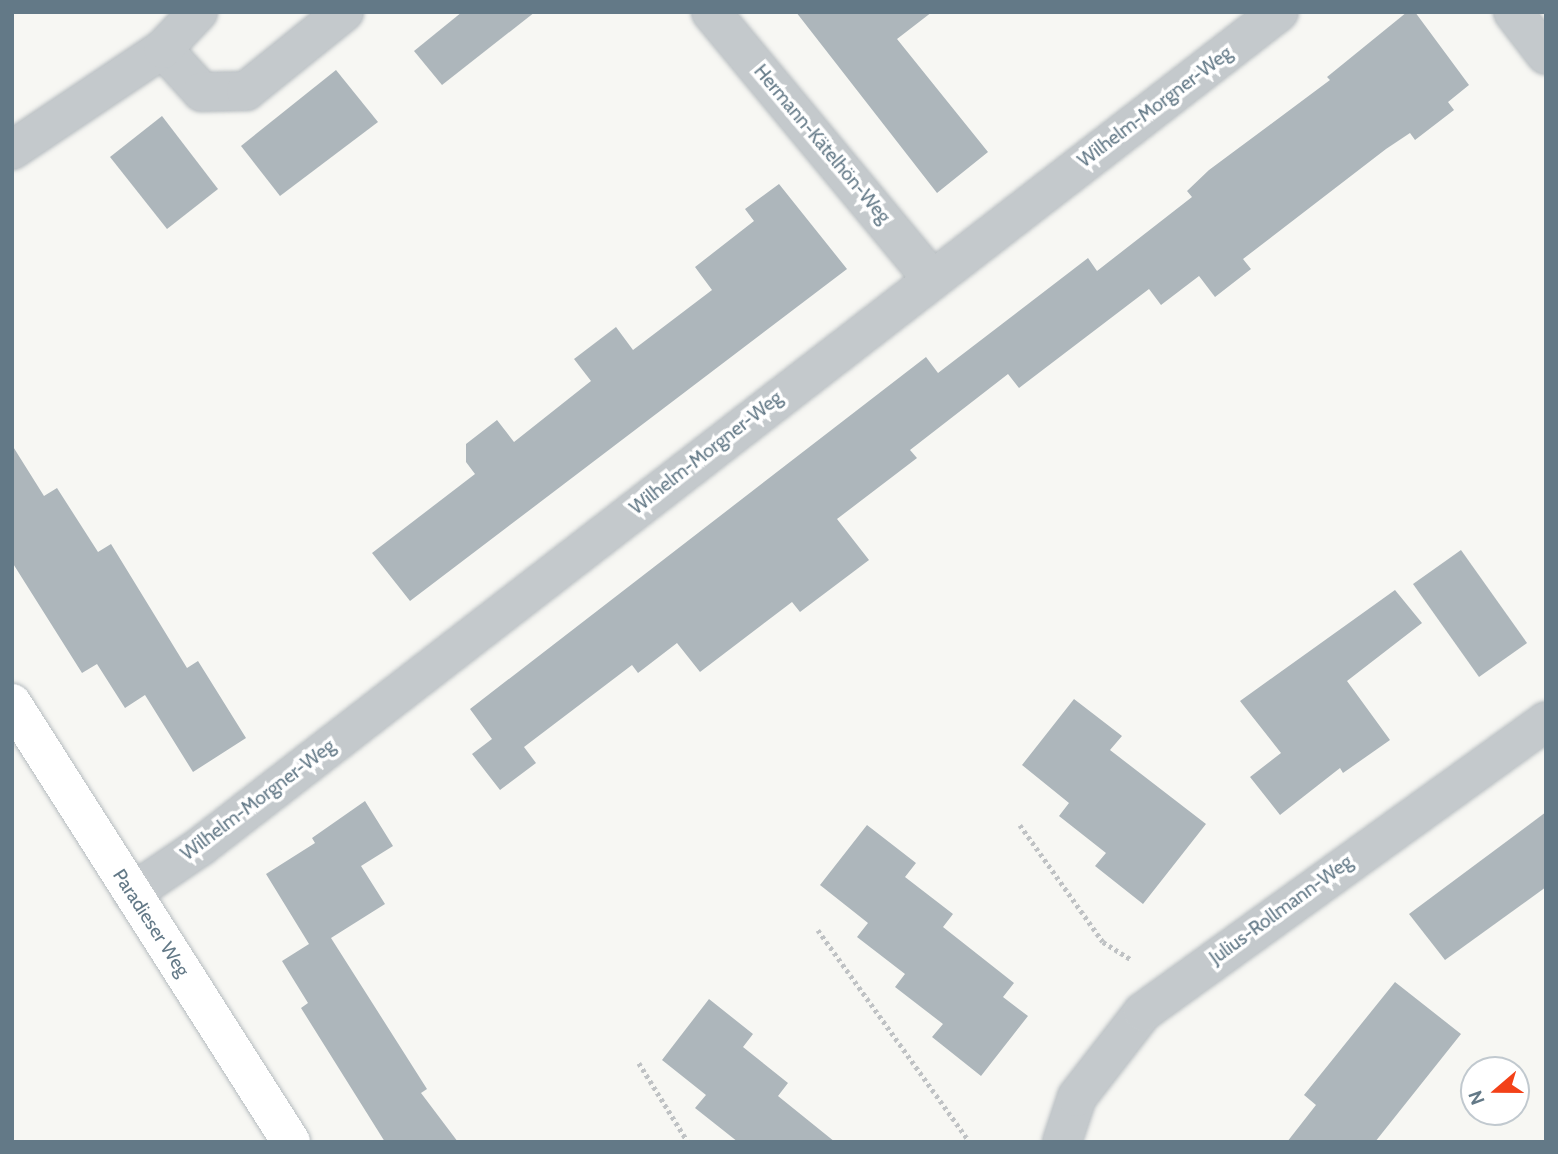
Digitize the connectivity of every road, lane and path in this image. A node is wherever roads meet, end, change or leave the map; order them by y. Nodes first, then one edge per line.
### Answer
1 (198, 12) edge
2 (344, 12) edge
3 (711, 12) edge
4 (1279, 12) edge
5 (1513, 12) edge
6 (163, 49) junction
7 (1546, 55) edge
8 (12, 150) edge
9 (931, 278) junction
10 (12, 703) edge
11 (1546, 721) edge
12 (1020, 825) dead end
13 (132, 893) junction
14 (818, 930) dead end
15 (1173, 987) junction
16 (639, 1063) dead end
17 (291, 1142) edge
18 (688, 1142) edge
19 (970, 1142) edge
20 (1062, 1142) edge

1 - 6 street
2 - 6 street
3 - 9 street, Hermann-Kätelhön-Weg
4 - 9 street, Wilhelm-Morgner-Weg
5 - 7 street
6 - 8 street
9 - 13 street, Wilhelm-Morgner-Weg
10 - 13 street, Paradieser Weg
11 - 15 street, Julius-Rollmann-Weg
12 - 15 path
13 - 17 street, Paradieser Weg
14 - 19 path
15 - 20 street, Julius-Rollmann-Weg
16 - 18 path

